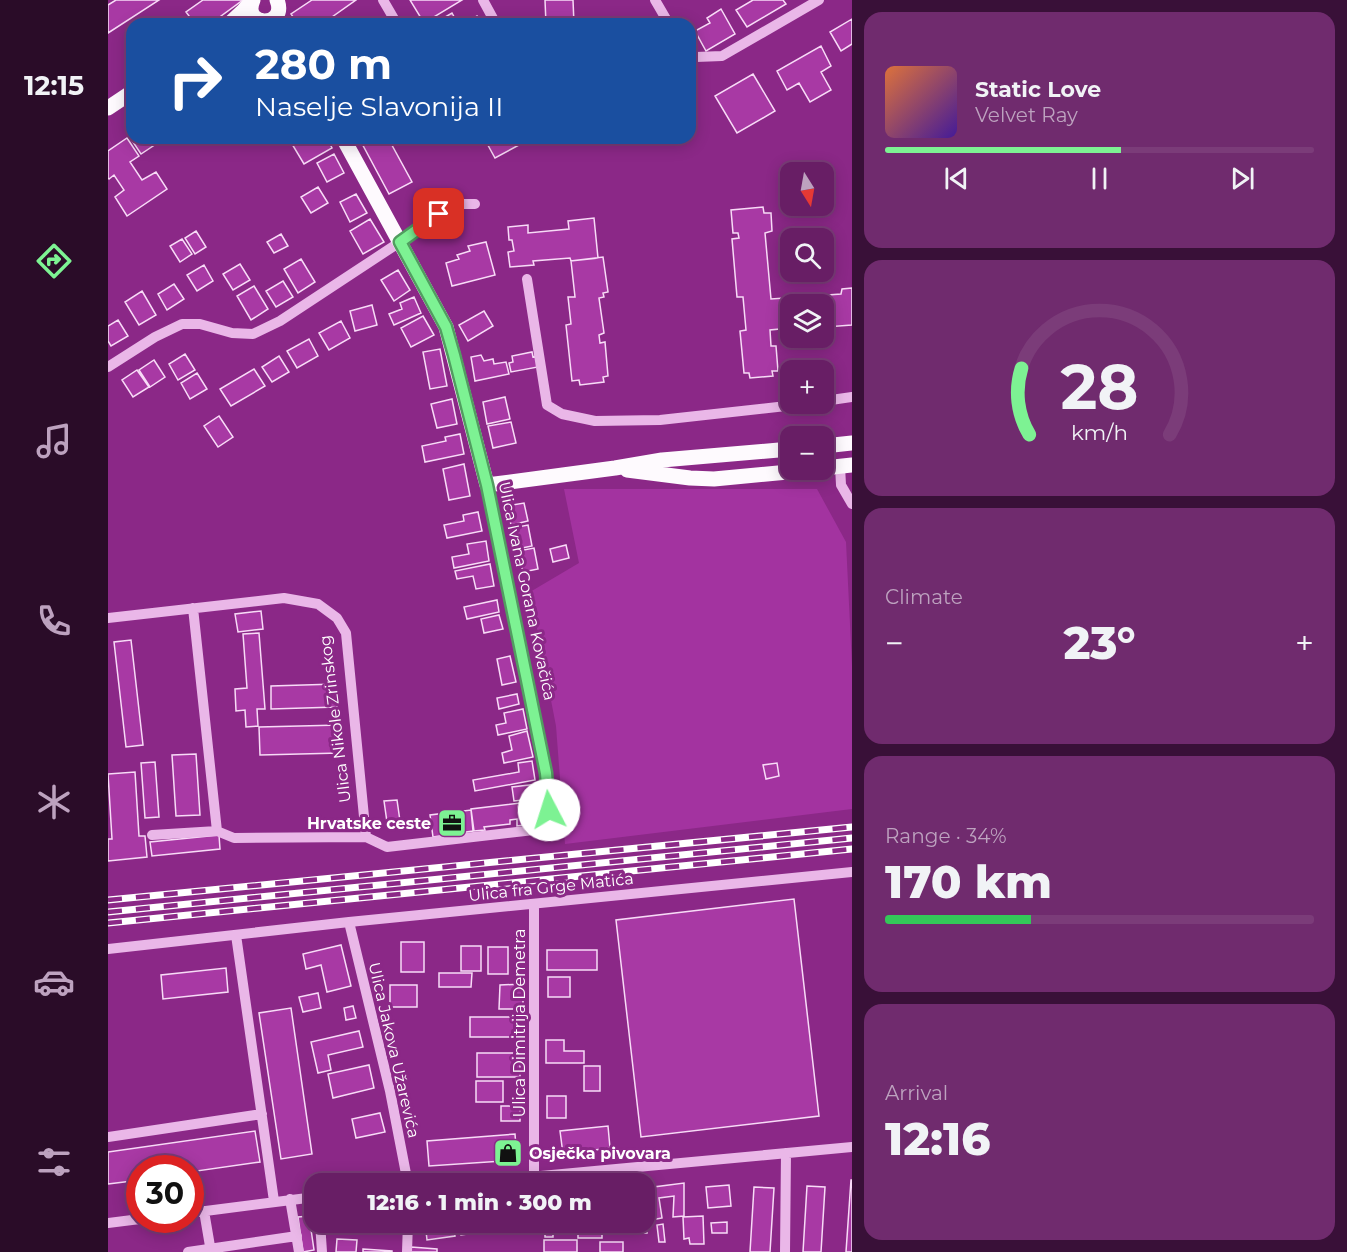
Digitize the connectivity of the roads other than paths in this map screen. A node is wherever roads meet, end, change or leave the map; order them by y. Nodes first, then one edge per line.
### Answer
1 (383, 0) edge
2 (483, 0) edge
3 (656, 0) edge
4 (819, 0) edge
5 (252, 1) edge
6 (235, 18) edge
7 (257, 18) edge
8 (394, 18) edge
9 (493, 18) edge
10 (666, 18) edge
11 (696, 57) edge
12 (705, 57) junction
13 (696, 62) edge
14 (126, 96) edge
15 (109, 106) edge
16 (346, 144) edge
17 (476, 204) dead end
18 (400, 242) junction
19 (527, 279) dead end
20 (108, 367) edge
21 (852, 397) edge
22 (834, 400) edge
23 (780, 407) edge
24 (852, 443) edge
25 (834, 445) edge
26 (780, 450) edge
27 (846, 466) edge
28 (615, 468) junction
29 (780, 472) edge
30 (487, 485) junction
31 (852, 504) edge
32 (193, 608) junction
33 (108, 618) edge
34 (217, 831) junction
35 (152, 835) dead end
36 (366, 837) junction
37 (852, 872) edge
38 (534, 904) junction
39 (350, 922) junction
40 (236, 935) junction
41 (108, 949) edge
42 (262, 1114) junction
43 (108, 1137) edge
44 (852, 1147) edge
45 (786, 1154) junction
46 (406, 1173) edge
47 (534, 1173) edge
48 (578, 1173) edge
49 (304, 1198) edge
50 (290, 1199) junction
51 (274, 1201) junction
52 (204, 1211) joint
53 (126, 1221) edge
54 (108, 1223) edge
55 (321, 1233) edge
56 (408, 1233) edge
57 (297, 1236) junction
58 (211, 1250) edge
59 (188, 1252) edge
60 (299, 1252) edge
61 (322, 1252) edge
62 (407, 1252) edge
63 (785, 1252) edge

1 - 8 street
2 - 9 street
3 - 10 street
4 - 12 street
5 - 6 main road
5 - 7 main road
11 - 12 street
12 - 13 street
14 - 15 main road
16 - 18 main road, Ulica Ivana Gorana Kovačića
17 - 18 street
18 - 20 street
18 - 30 main road, Ulica Ivana Gorana Kovačića
19 - 23 street
21 - 22 street
24 - 25 main road
26 - 28 main road
27 - 31 street
28 - 29 main road
28 - 30 main road
30 - 36 street, Ulica Ivana Gorana Kovačića
32 - 33 street, Ulica Nikole Zrinskog
32 - 34 street
32 - 36 street, Ulica Nikole Zrinskog
34 - 35 street
34 - 36 street
37 - 38 street, Ulica fra Grge Matića
38 - 39 street, Ulica fra Grge Matića
38 - 47 street, Ulica Dimitrija Demetra
39 - 40 street, Ulica fra Grge Matića
39 - 46 street, Ulica Jakova Užarevića
40 - 41 street, Ulica fra Grge Matića
40 - 42 street
42 - 43 street
42 - 51 street
44 - 45 street
45 - 48 street
45 - 63 street
49 - 50 street
50 - 51 street
50 - 57 street
51 - 52 street
52 - 58 street
53 - 54 street
55 - 61 street
56 - 62 street
57 - 58 street
57 - 60 street
58 - 59 street

